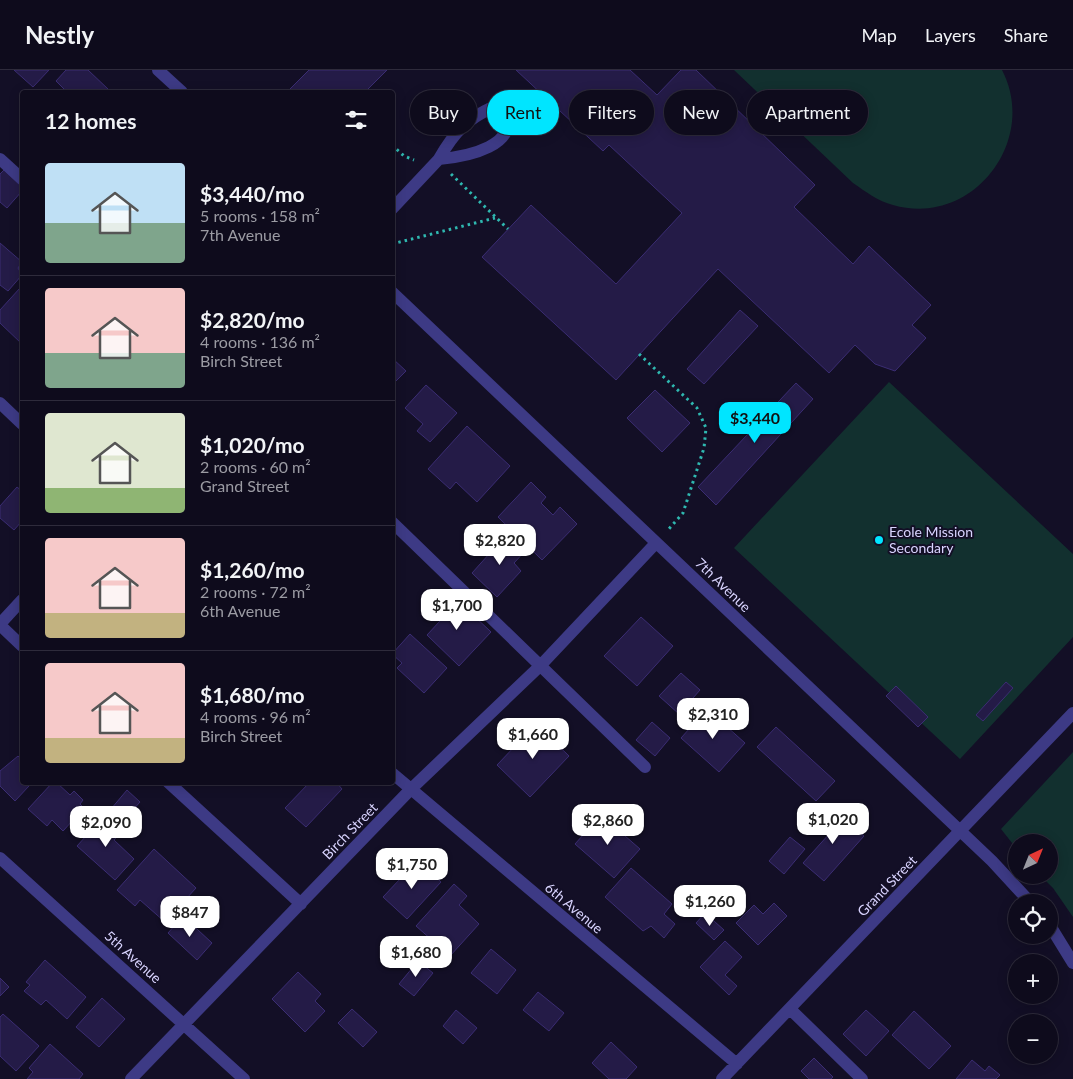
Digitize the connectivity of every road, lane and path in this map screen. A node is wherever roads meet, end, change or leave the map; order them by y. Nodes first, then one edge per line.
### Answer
1 (158, 70) edge
2 (180, 90) edge
3 (395, 148) edge
4 (0, 159) edge
5 (439, 159) junction
6 (414, 160) dead end
7 (450, 173) dead end
8 (20, 177) edge
9 (395, 205) edge
10 (495, 218) junction
11 (508, 229) dead end
12 (395, 243) edge
13 (395, 295) edge
14 (639, 354) dead end
15 (0, 403) edge
16 (20, 422) edge
17 (395, 525) edge
18 (656, 543) junction
19 (20, 602) edge
20 (0, 625) edge
21 (20, 644) edge
22 (540, 666) junction
23 (1073, 713) edge
24 (645, 767) dead end
25 (395, 776) edge
26 (171, 785) edge
27 (410, 790) junction
28 (960, 832) junction
29 (0, 858) edge
30 (1023, 894) edge
31 (300, 904) junction
32 (1058, 939) edge
33 (1073, 963) edge
34 (790, 1009) junction
35 (184, 1022) junction
36 (737, 1064) junction
37 (130, 1079) edge
38 (244, 1079) edge
39 (722, 1079) edge
40 (862, 1079) edge

1 - 2 street
3 - 6 path
4 - 8 street
5 - 5 street
5 - 9 street
7 - 10 path
10 - 11 path
10 - 12 path
13 - 18 street, 7th Avenue
14 - 18 path
15 - 16 street
17 - 22 street
18 - 22 street, Birch Street
18 - 28 street, 7th Avenue
19 - 20 street
20 - 21 street
22 - 24 street
22 - 27 street, Birch Street
23 - 28 street, Grand Street
25 - 27 street, 6th Avenue
26 - 31 street
27 - 31 street, Birch Street
27 - 36 street, 6th Avenue
28 - 30 street, 7th Avenue
28 - 34 street, Grand Street
29 - 35 street, 5th Avenue
31 - 35 street, Birch Street
32 - 33 street
34 - 36 street, Grand Street
34 - 40 street
35 - 37 street, Birch Street
35 - 38 street, 5th Avenue
36 - 39 street, Grand Street

